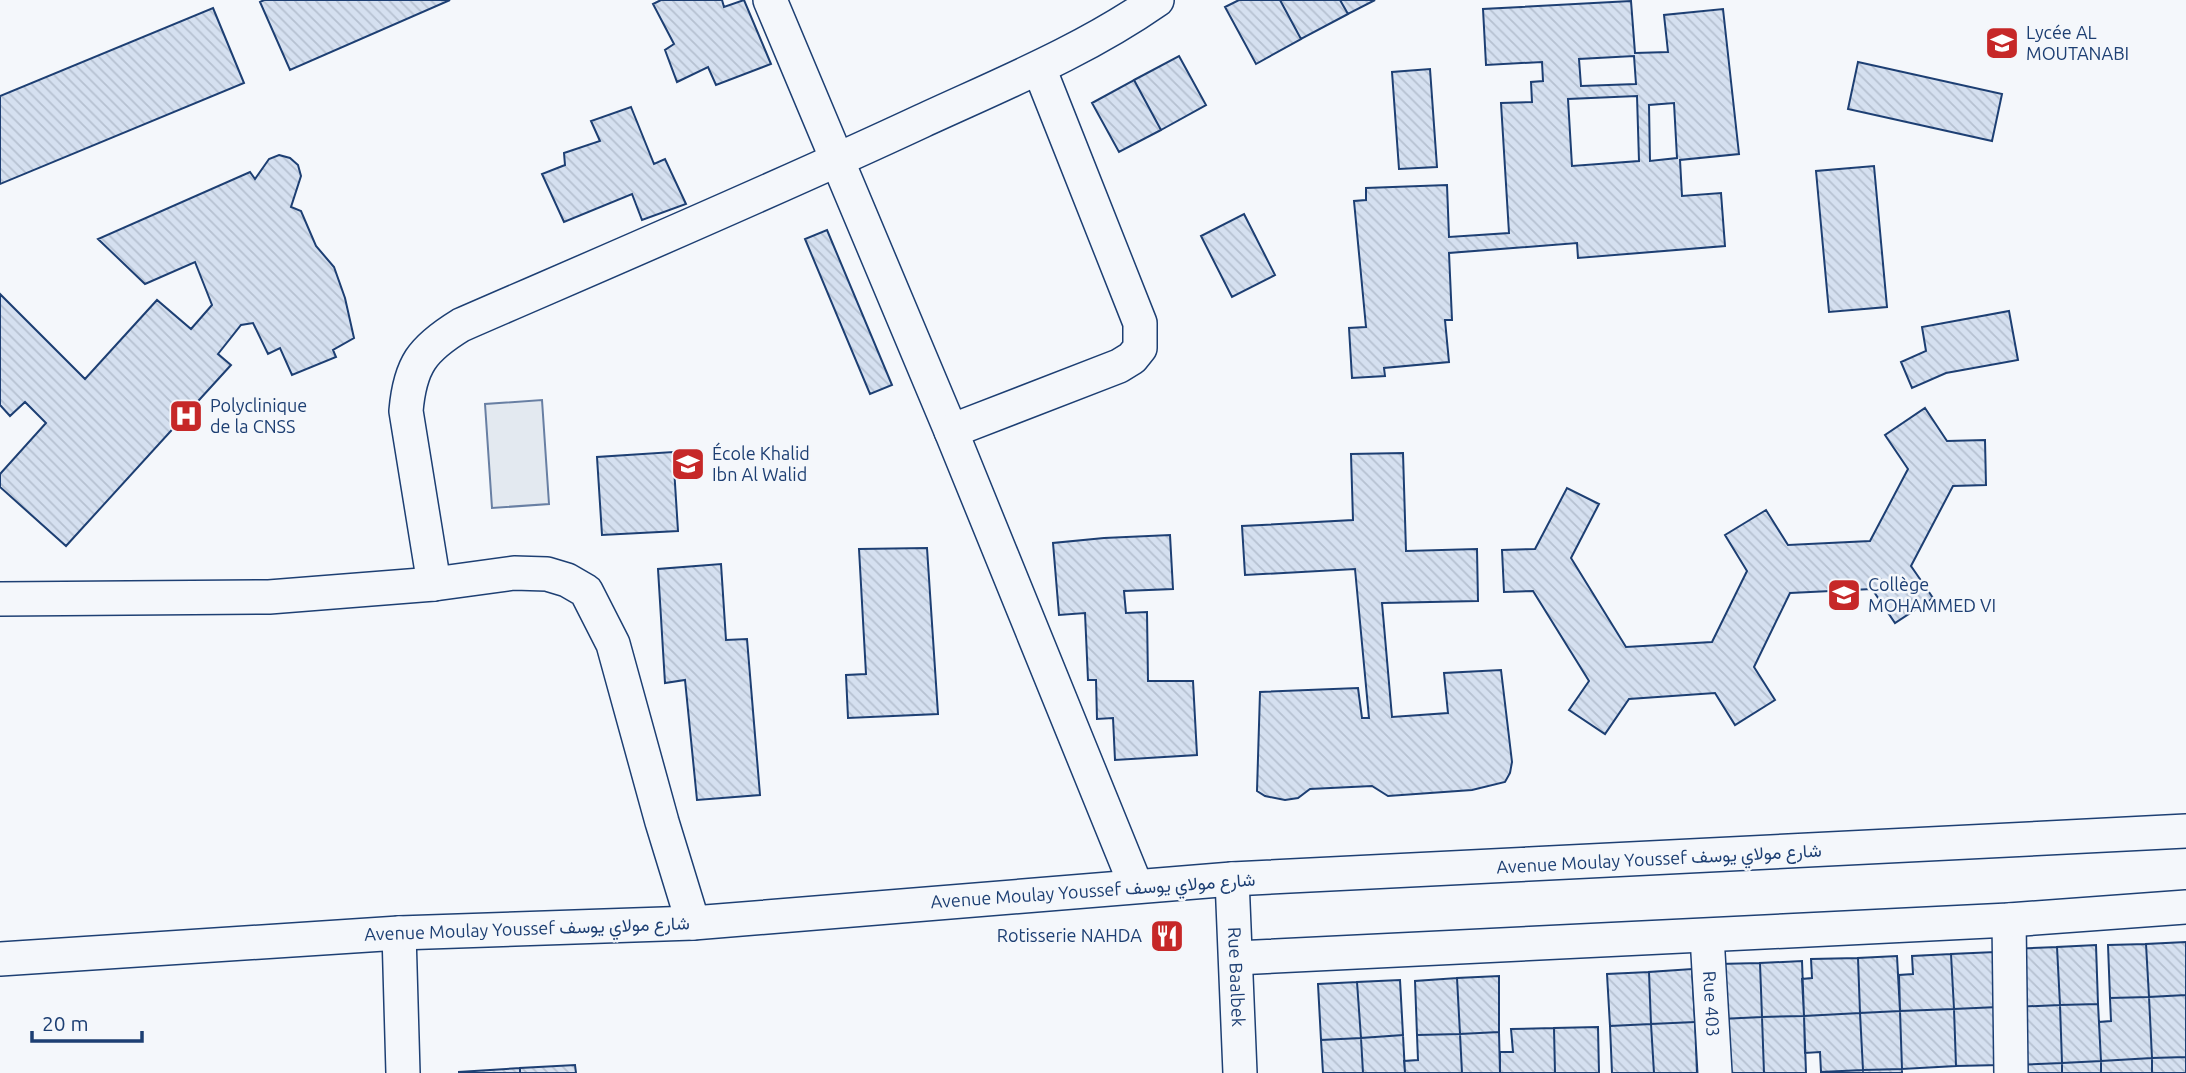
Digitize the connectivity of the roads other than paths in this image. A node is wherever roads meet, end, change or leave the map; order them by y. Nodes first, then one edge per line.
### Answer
1 (770, 0) edge
2 (1157, 0) edge
3 (1039, 68) junction
4 (838, 161) junction
5 (951, 431) junction
6 (434, 584) junction
7 (0, 599) edge
8 (2186, 831) edge
9 (1232, 879) junction
10 (1136, 886) junction
11 (2186, 907) edge
12 (2009, 920) junction
13 (693, 923) junction
14 (399, 933) junction
15 (1707, 936) junction
16 (1236, 958) junction
17 (0, 959) edge
18 (403, 1073) edge
19 (1240, 1073) edge
20 (1715, 1073) edge
21 (2011, 1073) edge

1 - 4 street
2 - 3 street
3 - 4 street
3 - 5 street
4 - 5 street
4 - 6 street
5 - 10 street
6 - 7 street
6 - 13 street
8 - 9 street, Avenue Moulay Youssef شارع مولاي يوسف
9 - 10 street, Avenue Moulay Youssef شارع مولاي يوسف
9 - 16 street, Rue Baalbek
10 - 13 street, Avenue Moulay Youssef شارع مولاي يوسف
11 - 12 street
12 - 15 street
12 - 21 street
13 - 14 street, Avenue Moulay Youssef شارع مولاي يوسف
14 - 17 street, Avenue Moulay Youssef شارع مولاي يوسف
14 - 18 street
15 - 16 street
15 - 20 street, Rue 403
16 - 19 street, Rue Baalbek

